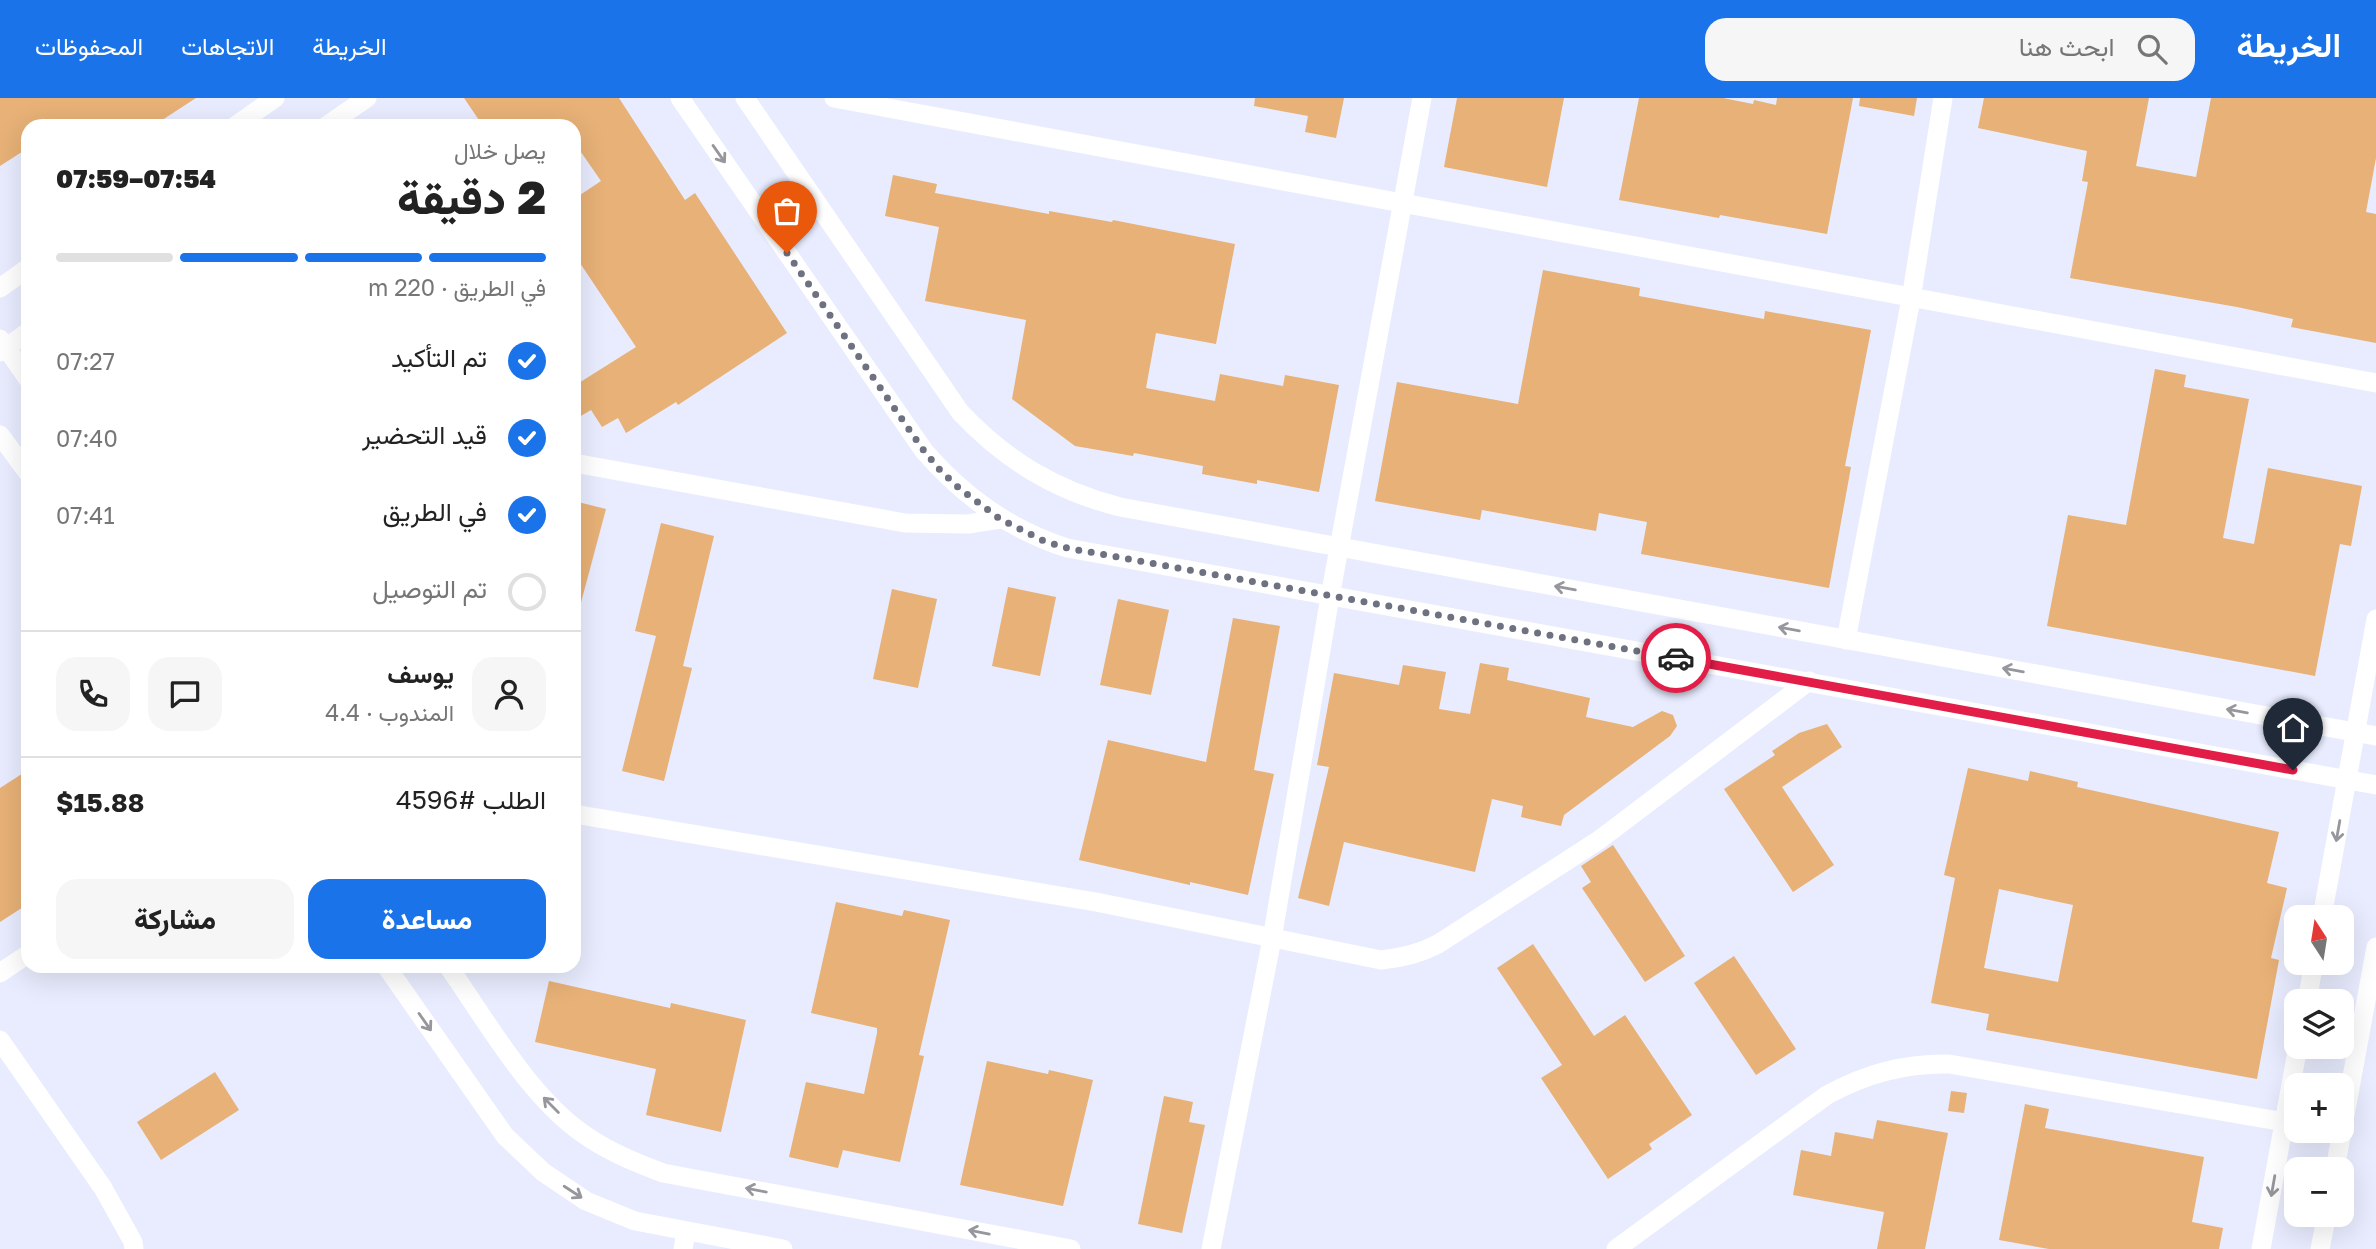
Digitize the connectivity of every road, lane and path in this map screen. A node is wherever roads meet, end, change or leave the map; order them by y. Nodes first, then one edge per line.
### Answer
1 (367, 98) edge
2 (680, 98) edge
3 (745, 98) edge
4 (834, 98) edge
5 (1422, 98) edge
6 (1942, 98) edge
7 (263, 101) edge
8 (243, 119) edge
9 (337, 119) edge
10 (1403, 204) junction
11 (21, 273) edge
12 (0, 288) edge
13 (1911, 299) junction
14 (21, 336) edge
15 (2, 346) edge
16 (21, 370) edge
17 (2376, 383) edge
18 (0, 435) edge
19 (21, 464) edge
20 (581, 464) edge
21 (1000, 519) junction
22 (1340, 547) junction
23 (1330, 597) junction
24 (2376, 619) edge
25 (1846, 640) junction
26 (1810, 681) junction
27 (2356, 733) junction
28 (2376, 736) edge
29 (2347, 780) junction
30 (2376, 785) edge
31 (581, 815) edge
32 (2324, 905) edge
33 (1272, 939) junction
34 (2376, 947) edge
35 (21, 959) edge
36 (0, 973) edge
37 (391, 973) edge
38 (453, 973) edge
39 (0, 1040) edge
40 (2349, 1073) edge
41 (2284, 1122) edge
42 (2285, 1143) edge
43 (2324, 1227) edge
44 (685, 1240) edge
45 (134, 1249) edge
46 (783, 1249) edge
47 (1071, 1249) edge
48 (1211, 1249) edge
49 (1616, 1249) edge
50 (2261, 1249) edge
51 (2320, 1249) edge

1 - 9 street
2 -> 21 street
3 - 22 street
4 - 10 street
5 - 10 street
6 - 13 street
7 - 8 street
10 - 13 street
10 - 22 street
11 - 12 street
13 - 17 street
13 - 25 street
14 - 15 street
15 - 16 street
18 - 19 street
20 - 21 street
21 - 23 street
22 - 23 street
25 -> 22 street
23 - 26 street
23 - 33 street
24 - 27 street
27 -> 25 street
26 - 29 street
26 - 33 street
27 - 28 street
27 - 29 street
29 - 30 street
29 -> 32 street
31 - 33 street
33 - 48 street
34 - 40 street
35 - 36 street
37 -> 44 street
47 -> 38 street
39 - 45 street
41 - 49 street
42 -> 50 street
43 - 51 street
44 - 46 street

